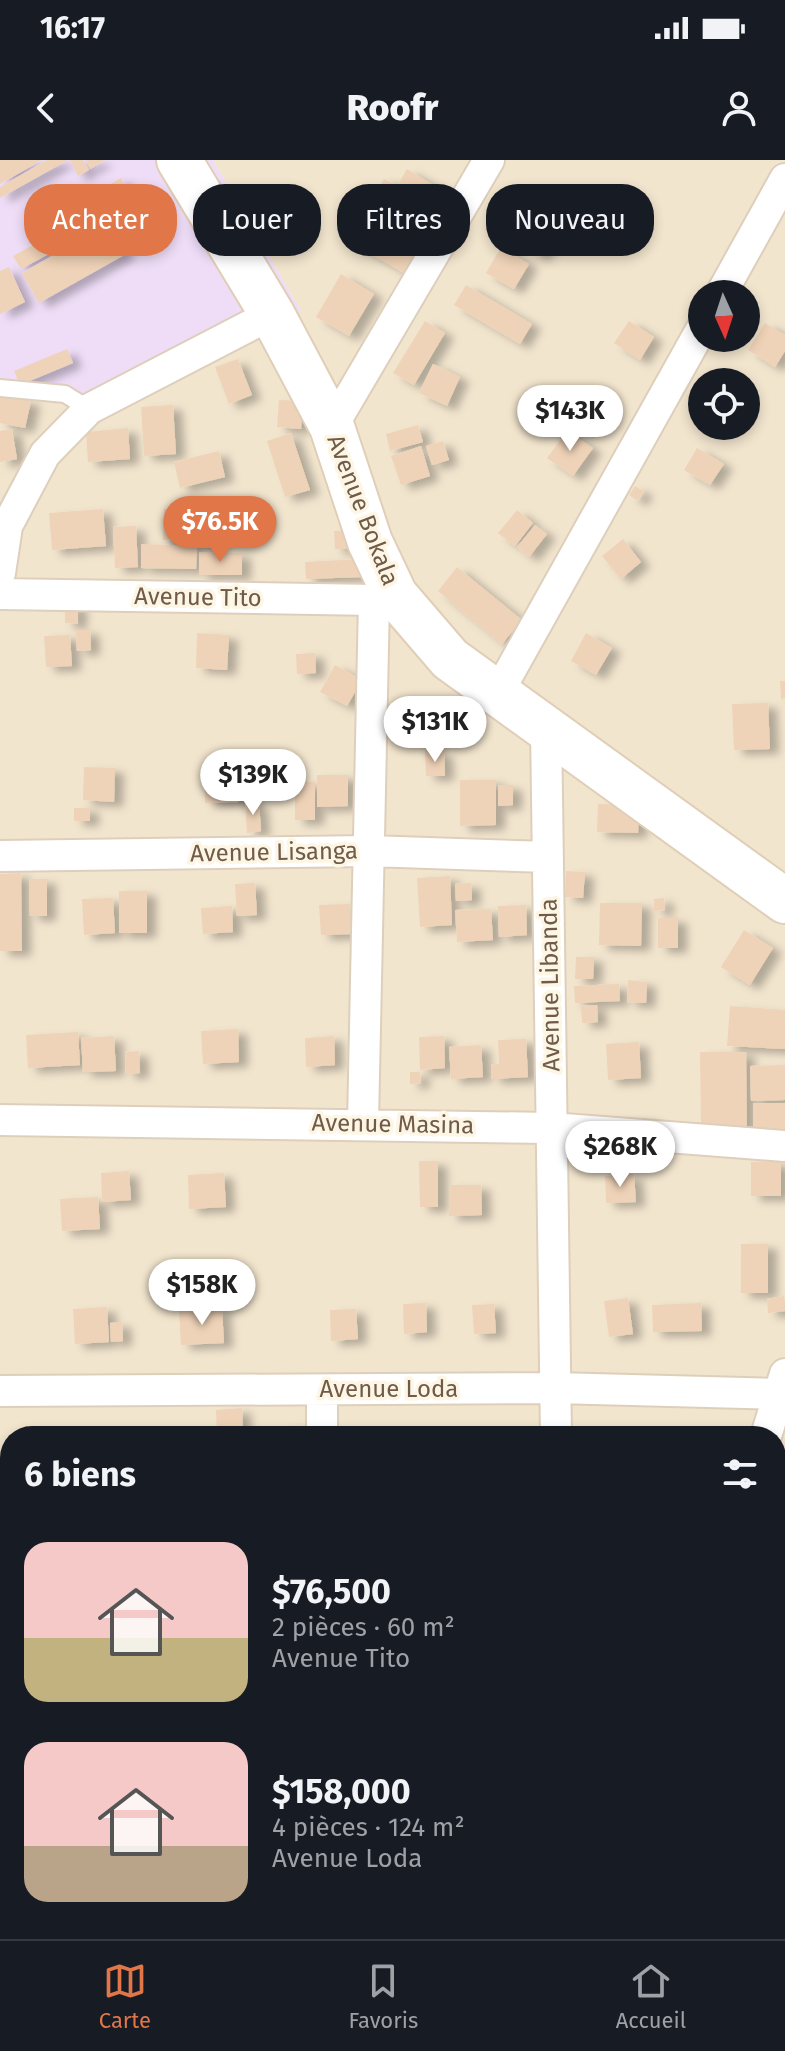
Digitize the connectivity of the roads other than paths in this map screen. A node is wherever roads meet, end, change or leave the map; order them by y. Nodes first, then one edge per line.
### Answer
1 (489, 160) edge
2 (184, 163) edge
3 (785, 179) edge
4 (729, 280) edge
5 (272, 314) junction
6 (689, 352) edge
7 (0, 388) edge
8 (89, 409) junction
9 (332, 427) junction
10 (0, 573) edge
11 (0, 594) edge
12 (384, 598) junction
13 (499, 691) junction
14 (546, 726) junction
15 (369, 851) junction
16 (0, 856) edge
17 (548, 857) junction
18 (785, 901) edge
19 (0, 1120) edge
20 (363, 1123) junction
21 (551, 1128) junction
22 (785, 1146) edge
23 (782, 1384) edge
24 (555, 1388) junction
25 (322, 1390) junction
26 (0, 1391) edge
27 (322, 1426) edge
28 (556, 1426) edge
29 (769, 1426) edge

1 - 9 street
2 - 5 street, Avenue Bokala
3 - 4 street
5 - 8 street
5 - 9 street, Avenue Bokala
6 - 13 street
7 - 8 lane
8 - 10 street
9 - 12 street, Avenue Bokala
11 - 12 street, Avenue Tito
12 - 13 street, Avenue Bokala
12 - 15 street
13 - 14 street, Avenue Bokala
14 - 17 street, Avenue Libanda
14 - 18 street, Avenue Bokala
15 - 16 street, Avenue Lisanga
15 - 17 street, Avenue Lisanga
15 - 20 street
17 - 21 street, Avenue Libanda
19 - 20 street, Avenue Masina
20 - 21 street, Avenue Masina
21 - 22 street, Avenue Masina
21 - 24 street, Avenue Libanda
23 - 24 street, Avenue Loda
23 - 29 street
24 - 25 street, Avenue Loda
24 - 28 street, Avenue Libanda
25 - 26 street, Avenue Loda
25 - 27 street

